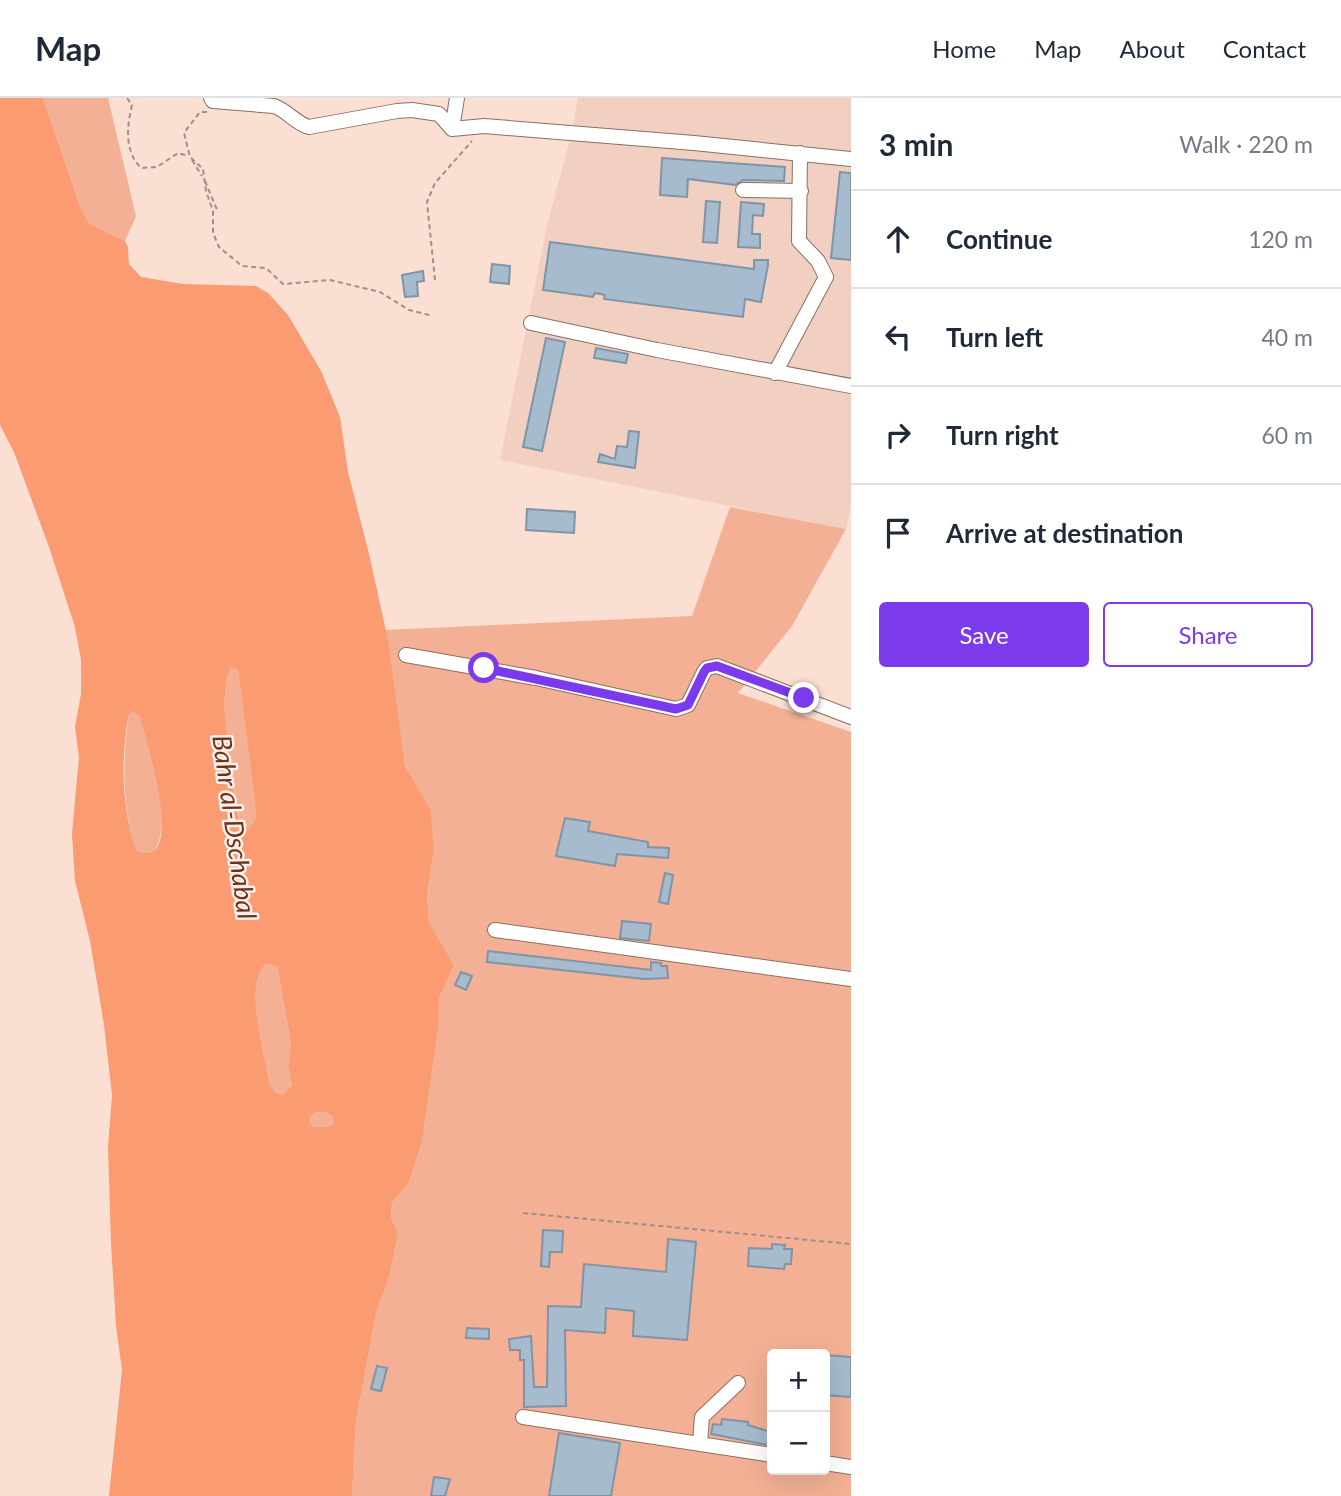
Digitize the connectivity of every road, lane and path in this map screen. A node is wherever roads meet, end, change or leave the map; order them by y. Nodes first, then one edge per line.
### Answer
1 (127, 98) edge
2 (457, 98) edge
3 (211, 105) edge
4 (484, 127) junction
5 (452, 129) junction
6 (800, 153) junction
7 (851, 159) edge
8 (743, 190) dead end
9 (801, 191) junction
10 (218, 212) dead end
11 (435, 280) dead end
12 (433, 316) dead end
13 (531, 323) dead end
14 (775, 373) junction
15 (851, 386) edge
16 (406, 655) dead end
17 (851, 717) edge
18 (495, 930) dead end
19 (851, 979) edge
20 (523, 1213) dead end
21 (851, 1244) edge
22 (738, 1383) dead end
23 (523, 1417) dead end
24 (700, 1443) junction
25 (767, 1454) edge
26 (830, 1464) edge
27 (851, 1467) edge

1 - 10 path
2 - 5 street
3 - 5 street
3 - 12 path
4 - 5 street
4 - 6 street
4 - 11 path
6 - 7 street
6 - 9 street
8 - 9 street
9 - 14 street
13 - 14 street
14 - 15 street
16 - 17 street
18 - 19 street
20 - 21 path
22 - 24 street
23 - 24 street
24 - 25 street
26 - 27 street

